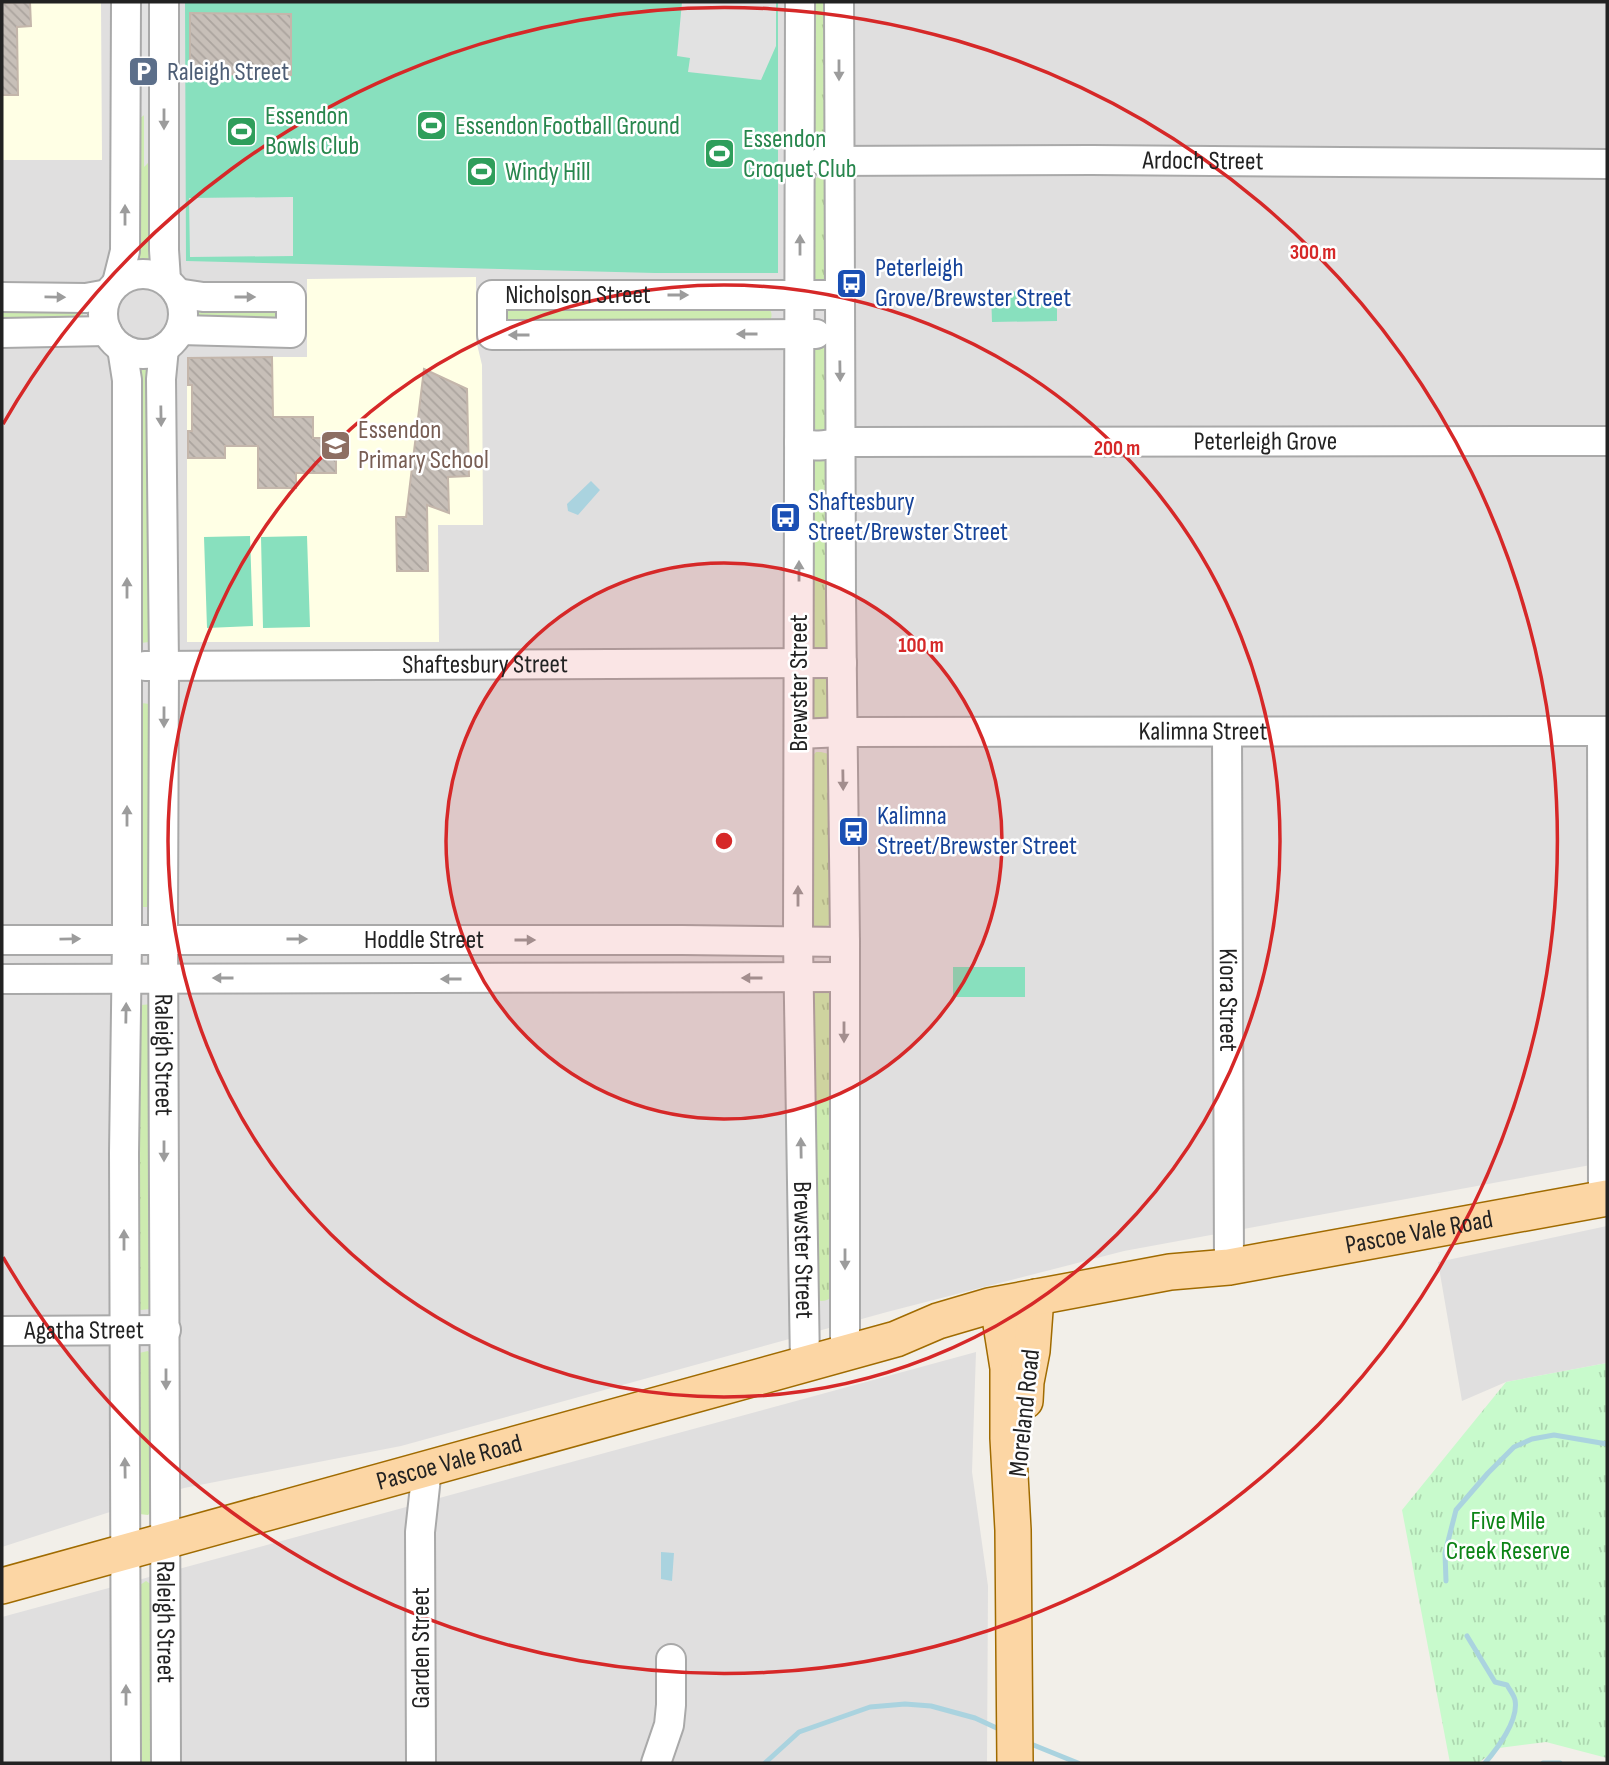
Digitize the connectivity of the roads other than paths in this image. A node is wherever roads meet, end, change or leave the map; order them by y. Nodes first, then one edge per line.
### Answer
1 (126, 2) edge
2 (164, 2) edge
3 (800, 2) edge
4 (839, 2) edge
5 (800, 161) junction
6 (839, 161) junction
7 (1607, 163) edge
8 (172, 286) junction
9 (112, 288) junction
10 (800, 295) junction
11 (839, 295) junction
12 (2, 297) edge
13 (2, 333) edge
14 (840, 333) junction
15 (800, 334) junction
16 (172, 339) junction
17 (115, 340) junction
18 (1607, 441) edge
19 (799, 442) junction
20 (841, 442) junction
21 (799, 663) junction
22 (842, 663) junction
23 (164, 666) junction
24 (127, 667) junction
25 (1604, 731) edge
26 (842, 732) junction
27 (1227, 732) junction
28 (799, 734) junction
29 (1605, 933) edge
30 (127, 939) junction
31 (163, 939) junction
32 (2, 940) edge
33 (797, 942) junction
34 (845, 942) junction
35 (126, 977) junction
36 (844, 977) junction
37 (163, 978) junction
38 (798, 978) junction
39 (2, 979) edge
40 (1605, 1198) edge
41 (1229, 1267) junction
42 (1018, 1309) junction
43 (166, 1330) junction
44 (2, 1331) edge
45 (125, 1331) junction
46 (845, 1352) junction
47 (805, 1363) junction
48 (417, 1471) junction
49 (166, 1540) junction
50 (125, 1552) junction
51 (2, 1586) edge
52 (671, 1659) dead end
53 (126, 1763) edge
54 (166, 1763) edge
55 (421, 1763) edge
56 (656, 1763) edge
57 (1015, 1763) edge

9 -> 1 street
2 -> 8 street
3 - 5 street, Brewster Street
4 -> 6 street, Brewster Street
5 - 6 street, Ardoch Street
10 -> 5 street, Brewster Street
6 - 7 street, Ardoch Street
6 - 11 street, Brewster Street
8 - 9 street
8 - 16 street
8 -> 16 street
12 -> 9 street
9 - 17 street
10 - 11 street, Nicholson Street
10 - 15 street, Brewster Street
15 -> 10 street, Nicholson Street
11 - 14 street, Brewster Street
13 - 17 street
14 - 15 street, Nicholson Street
14 -> 20 street, Brewster Street
15 - 19 street, Brewster Street
16 - 17 street
16 -> 23 street, Raleigh Street
24 -> 17 street, Raleigh Street
18 - 20 street, Peterleigh Grove
19 - 20 street, Peterleigh Grove
21 -> 19 street, Brewster Street
20 - 22 street, Brewster Street
21 - 22 street, Shaftesbury Street
21 - 23 street, Shaftesbury Street
21 - 28 street, Brewster Street
22 - 26 street, Brewster Street
23 - 24 street, Shaftesbury Street
23 -> 31 street, Raleigh Street
30 -> 24 street, Raleigh Street
25 - 27 street, Kalimna Street
25 - 29 street
26 - 27 street, Kalimna Street
26 - 28 street, Kalimna Street
26 -> 34 street, Brewster Street
27 - 41 street, Kiora Street
33 -> 28 street, Brewster Street
29 - 40 street
30 - 31 street, Hoddle Street
32 -> 30 street, Hoddle Street
30 - 35 street, Raleigh Street
31 -> 33 street, Hoddle Street
31 - 37 street, Raleigh Street
33 - 34 street, Hoddle Street
33 - 38 street, Brewster Street
34 - 36 street, Brewster Street
35 - 37 street, Hoddle Street
35 - 39 street, Hoddle Street
45 -> 35 street, Raleigh Street
36 - 38 street, Hoddle Street
36 -> 46 street, Brewster Street
38 -> 37 street, Hoddle Street
37 -> 43 street, Raleigh Street
47 -> 38 street, Brewster Street
40 - 41 main road, Pascoe Vale Road
41 - 42 main road, Pascoe Vale Road
42 - 46 main road, Pascoe Vale Road
42 - 57 main road, Moreland Road
43 - 45 street, Agatha Street
43 -> 49 street, Raleigh Street
44 - 45 street, Agatha Street
50 -> 45 street, Raleigh Street
46 - 47 main road, Pascoe Vale Road
47 - 48 main road, Pascoe Vale Road
48 - 49 main road, Pascoe Vale Road
48 - 55 street, Garden Street
49 - 50 main road, Pascoe Vale Road
49 - 54 street, Raleigh Street
50 - 51 main road, Pascoe Vale Road
53 -> 50 street, Raleigh Street
52 - 56 street

